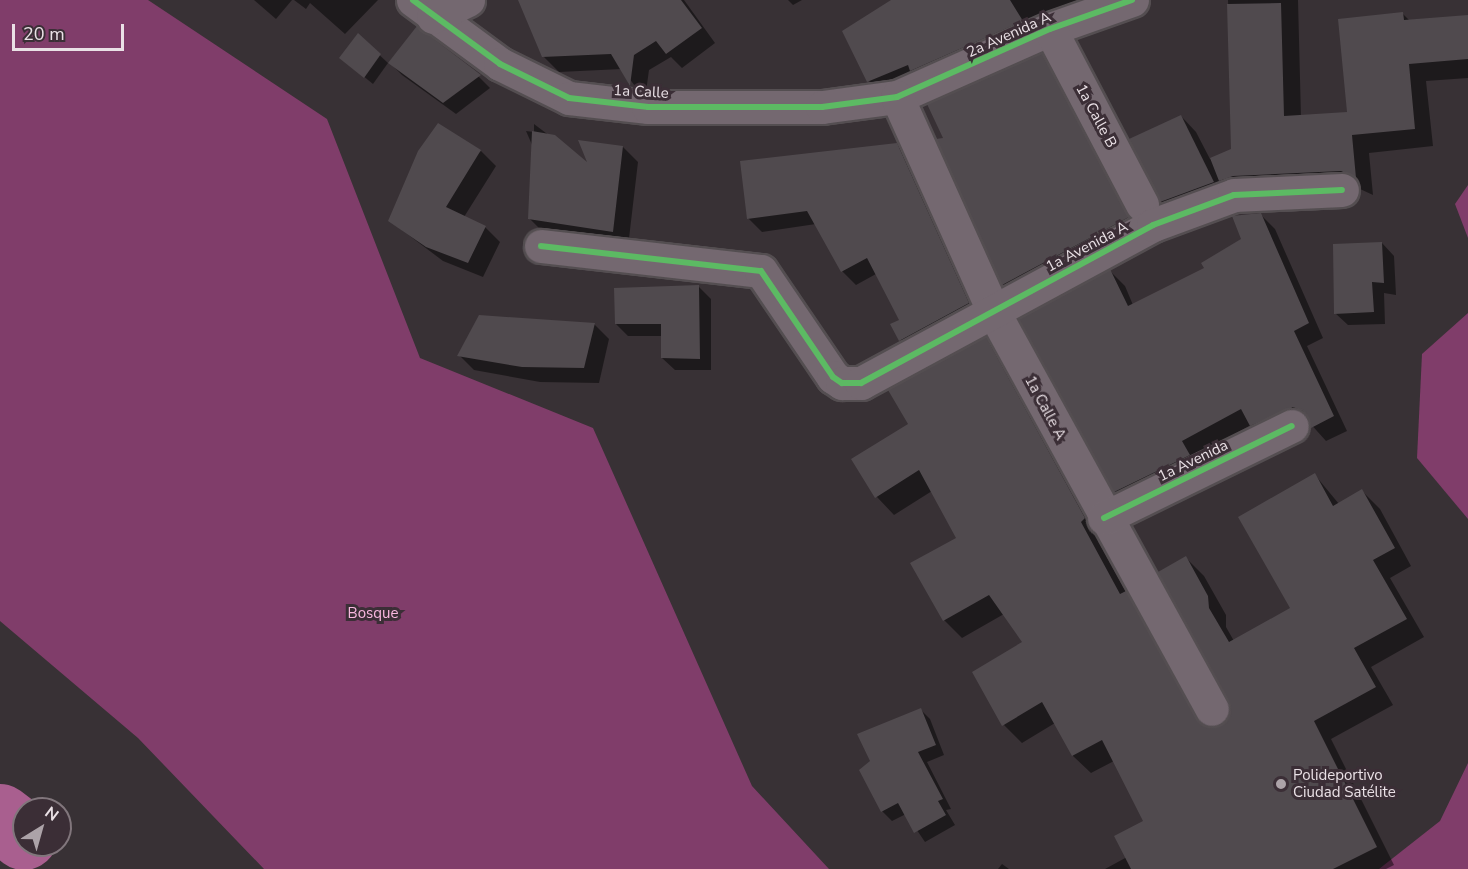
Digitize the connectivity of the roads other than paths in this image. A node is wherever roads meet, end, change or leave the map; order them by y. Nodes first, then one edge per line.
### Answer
1 (468, 0) edge
2 (1132, 0) edge
3 (423, 8) edge
4 (1050, 29) junction
5 (897, 97) junction
6 (1342, 190) dead end
7 (1142, 204) dead end
8 (541, 246) dead end
9 (993, 311) junction
10 (1292, 426) dead end
11 (1104, 518) junction
12 (1212, 709) dead end

1 - 3 street
2 - 4 street, 2a Avenida A
3 - 5 street, 1a Calle
4 - 5 street, 2a Avenida A
4 - 7 street, 1a Calle B
5 - 9 street, 1a Calle A
6 - 9 street, 1a Avenida A
8 - 9 street, 1a Avenida A
9 - 11 street, 1a Calle A
10 - 11 street, 1a Avenida
11 - 12 street, 1a Calle A

